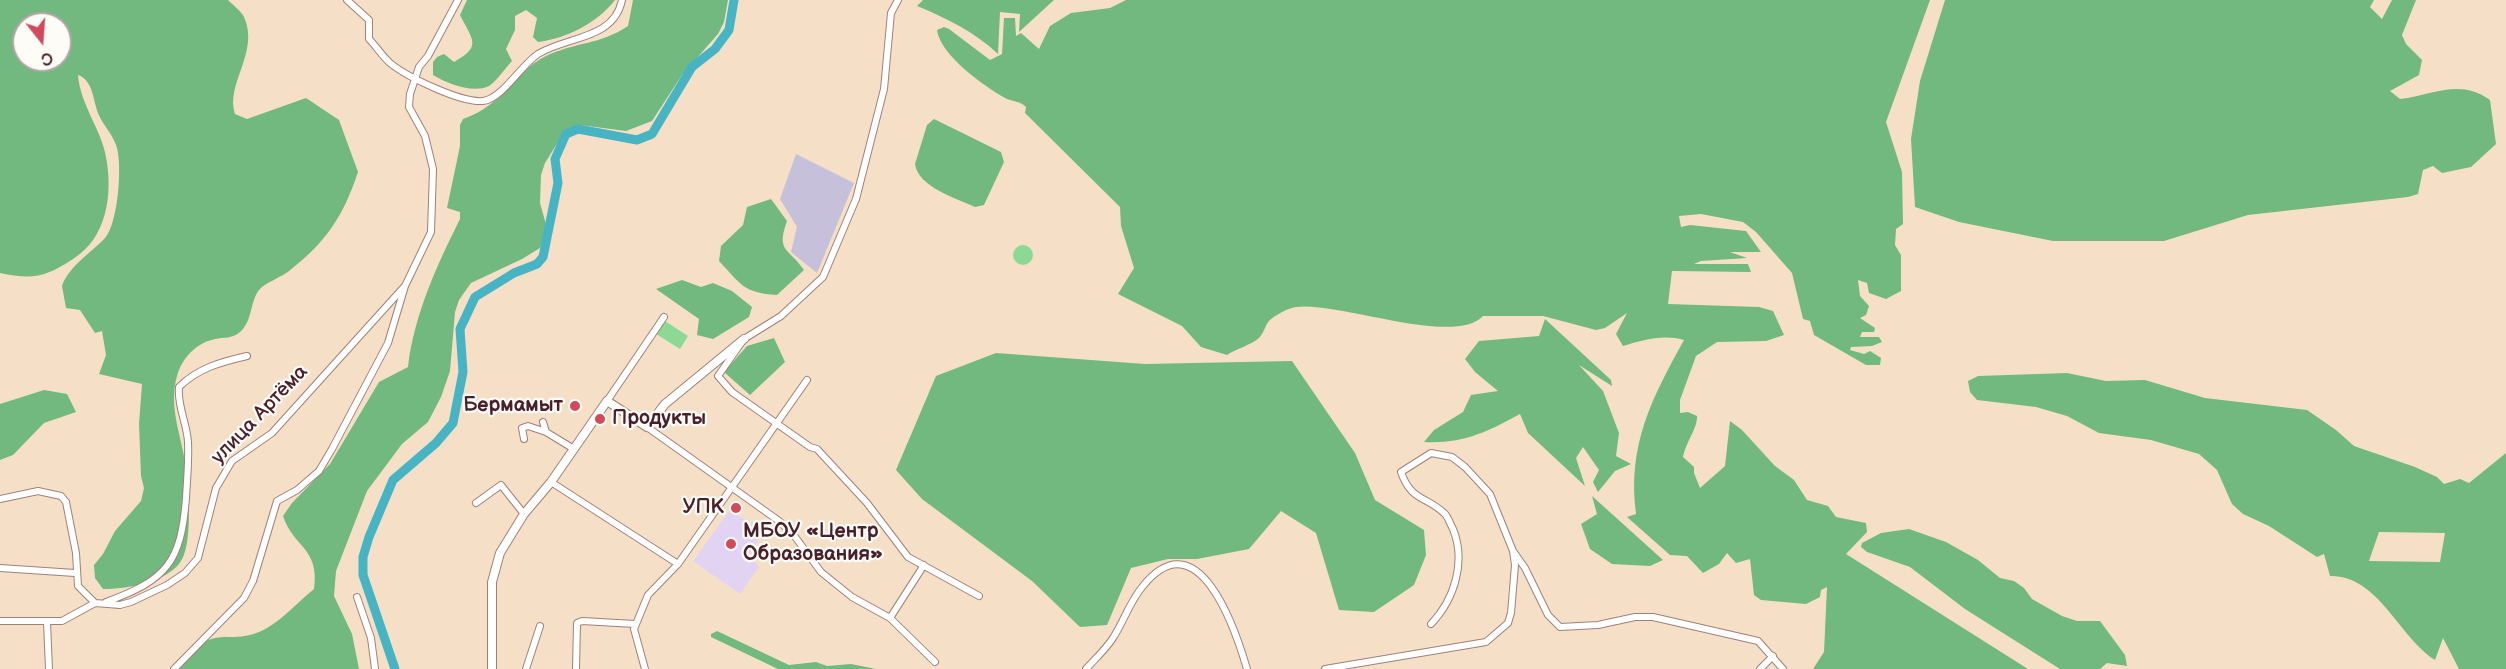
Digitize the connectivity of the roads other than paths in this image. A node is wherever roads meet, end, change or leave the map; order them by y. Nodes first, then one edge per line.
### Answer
1 (347, 0) edge
2 (458, 0) edge
3 (622, 0) edge
4 (898, 0) edge
5 (417, 78) junction
6 (405, 286) junction
7 (664, 317) dead end
8 (744, 339) junction
9 (247, 356) dead end
10 (807, 380) dead end
11 (607, 401) junction
12 (543, 422) dead end
13 (776, 423) junction
14 (647, 427) junction
15 (546, 432) junction
16 (524, 439) dead end
17 (574, 448) junction
18 (551, 482) junction
19 (731, 487) junction
20 (0, 499) edge
21 (476, 503) dead end
22 (524, 514) junction
23 (1513, 551) junction
24 (678, 564) junction
25 (924, 565) junction
26 (0, 568) edge
27 (75, 573) junction
28 (979, 596) dead end
29 (357, 597) dead end
30 (99, 603) junction
31 (890, 618) junction
32 (0, 621) edge
33 (47, 622) junction
34 (635, 624) junction
35 (1431, 624) dead end
36 (540, 626) dead end
37 (1773, 656) junction
38 (935, 662) dead end
39 (49, 669) edge
40 (174, 669) edge
41 (375, 669) edge
42 (492, 669) edge
43 (526, 669) edge
44 (576, 669) edge
45 (645, 669) edge
46 (1086, 669) edge
47 (1247, 669) edge
48 (1325, 669) edge
49 (1760, 669) edge
50 (1783, 669) edge

1 - 5 street
2 - 5 street
3 - 5 street
4 - 8 street
5 - 6 street
6 - 30 street, улица Артёма
6 - 40 street
7 - 11 street
8 - 13 street
8 - 14 street
9 - 30 street
10 - 13 street
11 - 14 street
11 - 17 street
12 - 15 street
13 - 19 street
13 - 25 street
14 - 19 street
15 - 16 street
15 - 17 street
17 - 18 street
18 - 22 street
18 - 24 street
19 - 24 street
19 - 31 street
20 - 27 street
21 - 22 street
22 - 42 street
23 - 35 street
23 - 37 street
23 - 48 street
24 - 34 street
25 - 28 street
25 - 31 street
26 - 27 street
27 - 30 street
29 - 41 street
30 - 33 street, улица Артёма
31 - 38 street
32 - 33 street, улица Артёма
33 - 39 street
34 - 44 street
34 - 45 street
36 - 43 street
37 - 49 street
37 - 50 street
46 - 47 street

